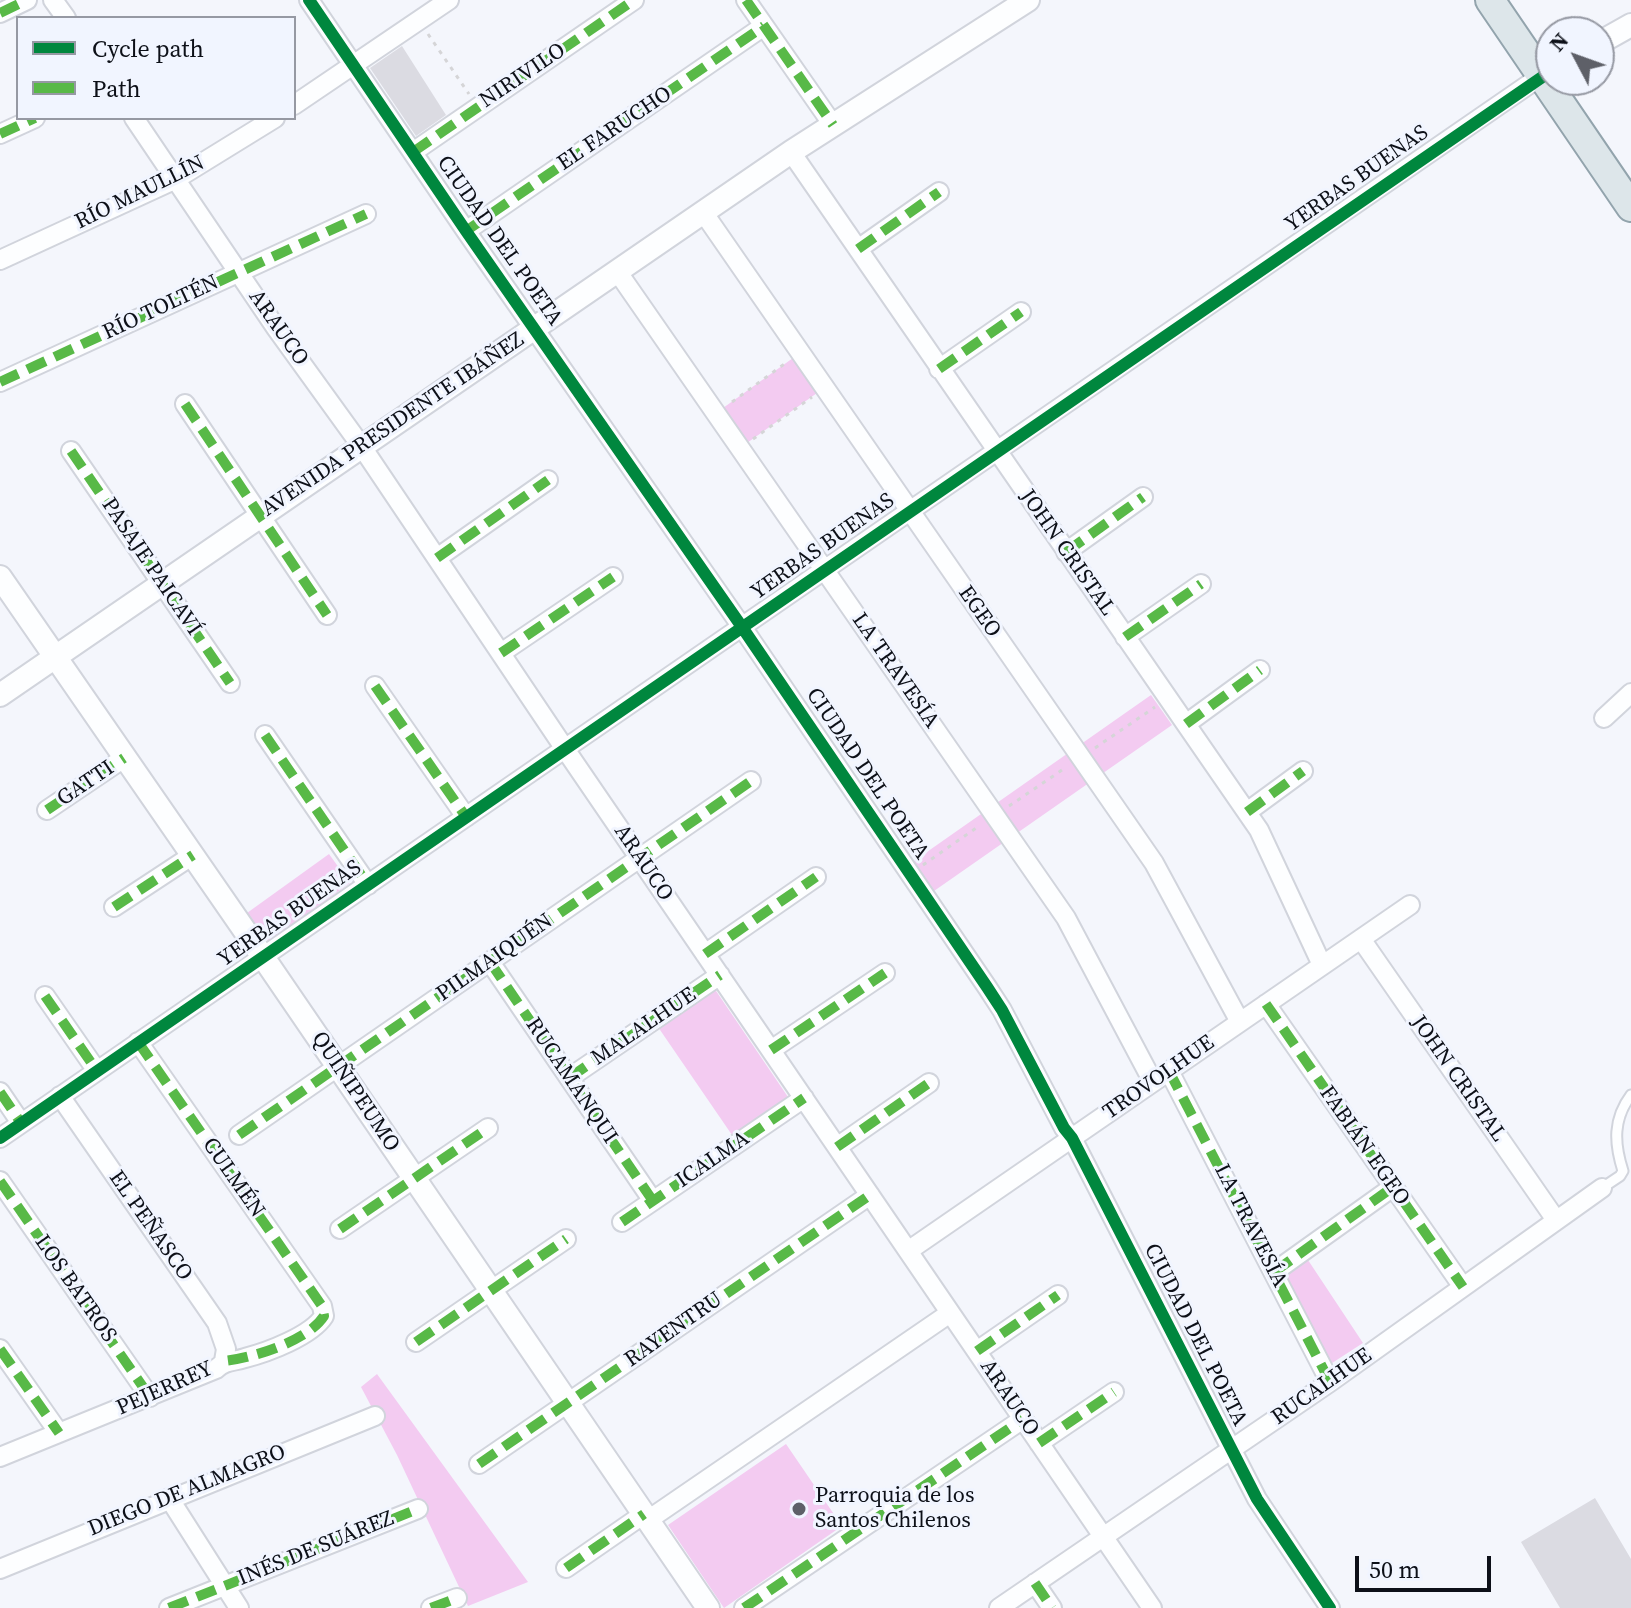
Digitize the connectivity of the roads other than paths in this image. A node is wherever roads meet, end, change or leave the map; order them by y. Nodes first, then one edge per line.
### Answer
1 (27, 0) edge
2 (309, 0) edge
3 (449, 0) edge
4 (634, 0) edge
5 (746, 0) edge
6 (1028, 0) edge
7 (1490, 0) edge
8 (0, 13) edge
9 (764, 26) junction
10 (1535, 59) edge
11 (354, 65) junction
12 (1535, 81) edge
13 (1561, 96) edge
14 (296, 104) edge
15 (31, 120) edge
16 (135, 120) edge
17 (272, 120) edge
18 (833, 125) junction
19 (0, 134) edge
20 (413, 152) junction
21 (791, 152) junction
22 (176, 179) junction
23 (939, 192) dead end
24 (1631, 207) edge
25 (703, 212) junction
26 (366, 214) dead end
27 (466, 231) junction
28 (858, 249) junction
29 (0, 260) edge
30 (617, 271) junction
31 (239, 272) junction
32 (1021, 312) dead end
33 (535, 328) junction
34 (939, 369) junction
35 (0, 382) edge
36 (185, 404) dead end
37 (362, 447) junction
38 (71, 451) dead end
39 (996, 452) junction
40 (548, 480) dead end
41 (1143, 497) dead end
42 (909, 512) junction
43 (260, 517) junction
44 (1066, 552) junction
45 (437, 558) junction
46 (825, 570) junction
47 (0, 577) edge
48 (613, 577) dead end
49 (162, 584) junction
50 (1201, 584) dead end
51 (327, 615) dead end
52 (742, 627) junction
53 (1125, 637) junction
54 (501, 653) junction
55 (55, 657) junction
56 (1260, 670) dead end
57 (230, 683) dead end
58 (375, 686) dead end
59 (1631, 693) edge
60 (0, 695) edge
61 (1604, 718) dead end
62 (1186, 724) junction
63 (265, 735) dead end
64 (565, 749) junction
65 (124, 758) junction
66 (1303, 771) dead end
67 (751, 781) dead end
68 (47, 810) dead end
69 (1247, 812) junction
70 (466, 817) junction
71 (193, 855) junction
72 (640, 858) junction
73 (816, 877) dead end
74 (368, 885) junction
75 (1410, 905) dead end
76 (114, 907) dead end
77 (1361, 939) junction
78 (705, 954) junction
79 (263, 957) junction
80 (490, 962) junction
81 (1322, 965) junction
82 (885, 973) dead end
83 (720, 975) junction
84 (45, 996) dead end
85 (1266, 1004) junction
86 (1240, 1022) junction
87 (138, 1042) junction
88 (771, 1050) junction
89 (338, 1066) junction
90 (97, 1071) junction
91 (1161, 1076) junction
92 (569, 1078) junction
93 (929, 1083) dead end
94 (0, 1092) edge
95 (1631, 1095) edge
96 (60, 1096) junction
97 (804, 1098) junction
98 (21, 1123) junction
99 (488, 1128) dead end
100 (239, 1135) dead end
101 (0, 1138) edge
102 (1072, 1138) junction
103 (837, 1147) junction
104 (415, 1179) junction
105 (0, 1181) edge
106 (1393, 1187) junction
107 (1602, 1188) joint
108 (870, 1195) junction
109 (653, 1201) junction
110 (1556, 1220) junction
111 (622, 1222) dead end
112 (340, 1229) dead end
113 (566, 1239) dead end
114 (908, 1251) junction
115 (1274, 1272) junction
116 (1463, 1287) junction
117 (491, 1291) junction
118 (1058, 1295) dead end
119 (950, 1313) junction
120 (324, 1316) joint
121 (416, 1342) dead end
122 (0, 1349) edge
123 (977, 1351) junction
124 (224, 1361) junction
125 (1330, 1382) junction
126 (1114, 1392) dead end
127 (150, 1397) junction
128 (568, 1403) junction
129 (375, 1416) dead end
130 (1023, 1419) junction
131 (59, 1433) junction
132 (1039, 1443) junction
133 (1230, 1450) junction
134 (0, 1457) edge
135 (479, 1464) dead end
136 (169, 1498) junction
137 (418, 1509) dead end
138 (646, 1517) junction
139 (1104, 1536) junction
140 (566, 1568) dead end
141 (0, 1569) edge
142 (1035, 1583) junction
143 (224, 1586) junction
144 (457, 1598) dead end
145 (169, 1608) edge
146 (239, 1608) edge
147 (431, 1608) edge
148 (708, 1608) edge
149 (744, 1608) edge
150 (999, 1608) edge
151 (1052, 1608) edge
152 (1152, 1608) edge
153 (1330, 1608) edge

1 - 8 street
2 - 11 street, CIUDAD DEL POETA
3 - 11 street
4 - 20 street, NIRIVILO
5 - 9 street
6 - 18 street, AVENIDA PRESIDENTE IBÁÑEZ
7 - 10 main road
9 - 18 street
9 - 27 street, EL FARUCHO
11 - 14 street
11 - 20 street, CIUDAD DEL POETA
12 - 39 street, YERBAS BUENAS
13 - 24 main road
15 - 19 street
16 - 22 street, ARAUCO
17 - 22 street, RÍO MAULLÍN
18 - 21 street, AVENIDA PRESIDENTE IBÁÑEZ
20 - 27 street, CIUDAD DEL POETA
21 - 25 street, AVENIDA PRESIDENTE IBÁÑEZ
21 - 28 street, JOHN CRISTAL
22 - 29 street, RÍO MAULLÍN
22 - 31 street, ARAUCO
23 - 28 street
25 - 30 street, AVENIDA PRESIDENTE IBÁÑEZ
25 - 42 street, EGEO
26 - 31 street, RÍO TOLTÉN
27 - 33 street, CIUDAD DEL POETA
28 - 34 street, JOHN CRISTAL
30 - 33 street, AVENIDA PRESIDENTE IBÁÑEZ
30 - 46 street, LA TRAVESÍA
31 - 35 street, RÍO TOLTÉN
31 - 37 street, ARAUCO
32 - 34 street
33 - 37 street, AVENIDA PRESIDENTE IBÁÑEZ
33 - 52 street, CIUDAD DEL POETA
34 - 39 street, JOHN CRISTAL
36 - 43 street
37 - 43 street, AVENIDA PRESIDENTE IBÁÑEZ
37 - 45 street, ARAUCO
38 - 49 street, PASAJE PAICAVÍ
39 - 42 street, YERBAS BUENAS
39 - 44 street, JOHN CRISTAL
40 - 45 street
41 - 44 street
42 - 46 street, YERBAS BUENAS
42 - 86 street, EGEO
43 - 49 street, AVENIDA PRESIDENTE IBÁÑEZ
43 - 51 street
44 - 53 street, JOHN CRISTAL
45 - 54 street, ARAUCO
46 - 52 street, YERBAS BUENAS
46 - 91 street, LA TRAVESÍA
47 - 55 street, QUIÑIPEUMO
48 - 54 street
49 - 55 street, AVENIDA PRESIDENTE IBÁÑEZ
49 - 57 street, PASAJE PAICAVÍ
50 - 53 street
52 - 64 street, YERBAS BUENAS
52 - 102 street, CIUDAD DEL POETA
53 - 62 street, JOHN CRISTAL
54 - 64 street, ARAUCO
55 - 60 street, AVENIDA PRESIDENTE IBÁÑEZ
55 - 65 street, QUIÑIPEUMO
56 - 62 street
58 - 70 street
59 - 61 street
62 - 69 street, JOHN CRISTAL
63 - 74 street
64 - 70 street, YERBAS BUENAS
64 - 72 street, ARAUCO
65 - 68 street, GATTI
65 - 71 street, QUIÑIPEUMO
66 - 69 street
67 - 72 street, PILMAIQUÉN
69 - 81 street, JOHN CRISTAL
70 - 74 street, YERBAS BUENAS
71 - 76 street
71 - 79 street, QUIÑIPEUMO
72 - 78 street, ARAUCO
72 - 80 street, PILMAIQUÉN
73 - 78 street
74 - 79 street, YERBAS BUENAS
75 - 77 street, TROVOLHUE
77 - 81 street, TROVOLHUE
77 - 110 street, JOHN CRISTAL
78 - 83 street, ARAUCO
79 - 87 street, YERBAS BUENAS
79 - 89 street, QUIÑIPEUMO
80 - 89 street, PILMAIQUÉN
80 - 92 street, RUCAMANQUI
81 - 85 street, TROVOLHUE
82 - 88 street
83 - 88 street, ARAUCO
83 - 92 street, MALALHUE
84 - 90 street
85 - 86 street, TROVOLHUE
85 - 106 street, FABIÁN EGEO
86 - 91 street, TROVOLHUE
87 - 90 street, YERBAS BUENAS
87 - 120 street, CULMÉN
88 - 97 street, ARAUCO
89 - 100 street, PILMAIQUÉN
89 - 104 street, QUIÑIPEUMO
90 - 96 street, YERBAS BUENAS
91 - 102 street, TROVOLHUE
91 - 115 street, LA TRAVESÍA
92 - 109 street, RUCAMANQUI
93 - 103 street
94 - 98 street
95 - 107 lane
96 - 98 street, YERBAS BUENAS
96 - 124 street, EL PEÑASCO
97 - 103 street, ARAUCO
97 - 109 street, ICALMA
98 - 101 street, YERBAS BUENAS
99 - 104 street
102 - 114 street, TROVOLHUE
102 - 133 street, CIUDAD DEL POETA
103 - 108 street, ARAUCO
104 - 112 street
104 - 117 street, QUIÑIPEUMO
105 - 127 street, LOS BATROS
106 - 115 street
106 - 116 street, FABIÁN EGEO
107 - 110 street, RUCALHUE
108 - 114 street, ARAUCO
108 - 128 street, RAYENTRU
109 - 111 street, ICALMA
110 - 116 street, RUCALHUE
113 - 117 street
114 - 119 street, ARAUCO
115 - 125 street, LA TRAVESÍA
116 - 125 street, RUCALHUE
117 - 121 street
117 - 128 street, QUIÑIPEUMO
118 - 123 street
119 - 123 street, ARAUCO
119 - 138 street
120 - 124 street, PEJERREY
122 - 131 street
123 - 130 street, ARAUCO
124 - 127 street, PEJERREY
125 - 133 street, RUCALHUE
126 - 132 street
127 - 131 street, PEJERREY
128 - 135 street, RAYENTRU
128 - 138 street, QUIÑIPEUMO
129 - 136 street, DIEGO DE ALMAGRO
130 - 132 street, ARAUCO
130 - 149 street
131 - 134 street, PEJERREY
132 - 139 street, ARAUCO
133 - 139 street, RUCALHUE
133 - 153 street, CIUDAD DEL POETA
136 - 141 street, DIEGO DE ALMAGRO
136 - 143 street
137 - 143 street, INÉS DE SUÁREZ
138 - 140 street
138 - 148 street, QUIÑIPEUMO
139 - 142 street, RUCALHUE
139 - 152 street, ARAUCO
142 - 150 street, RUCALHUE
142 - 151 street
143 - 145 street, INÉS DE SUÁREZ
143 - 146 street
144 - 147 street

